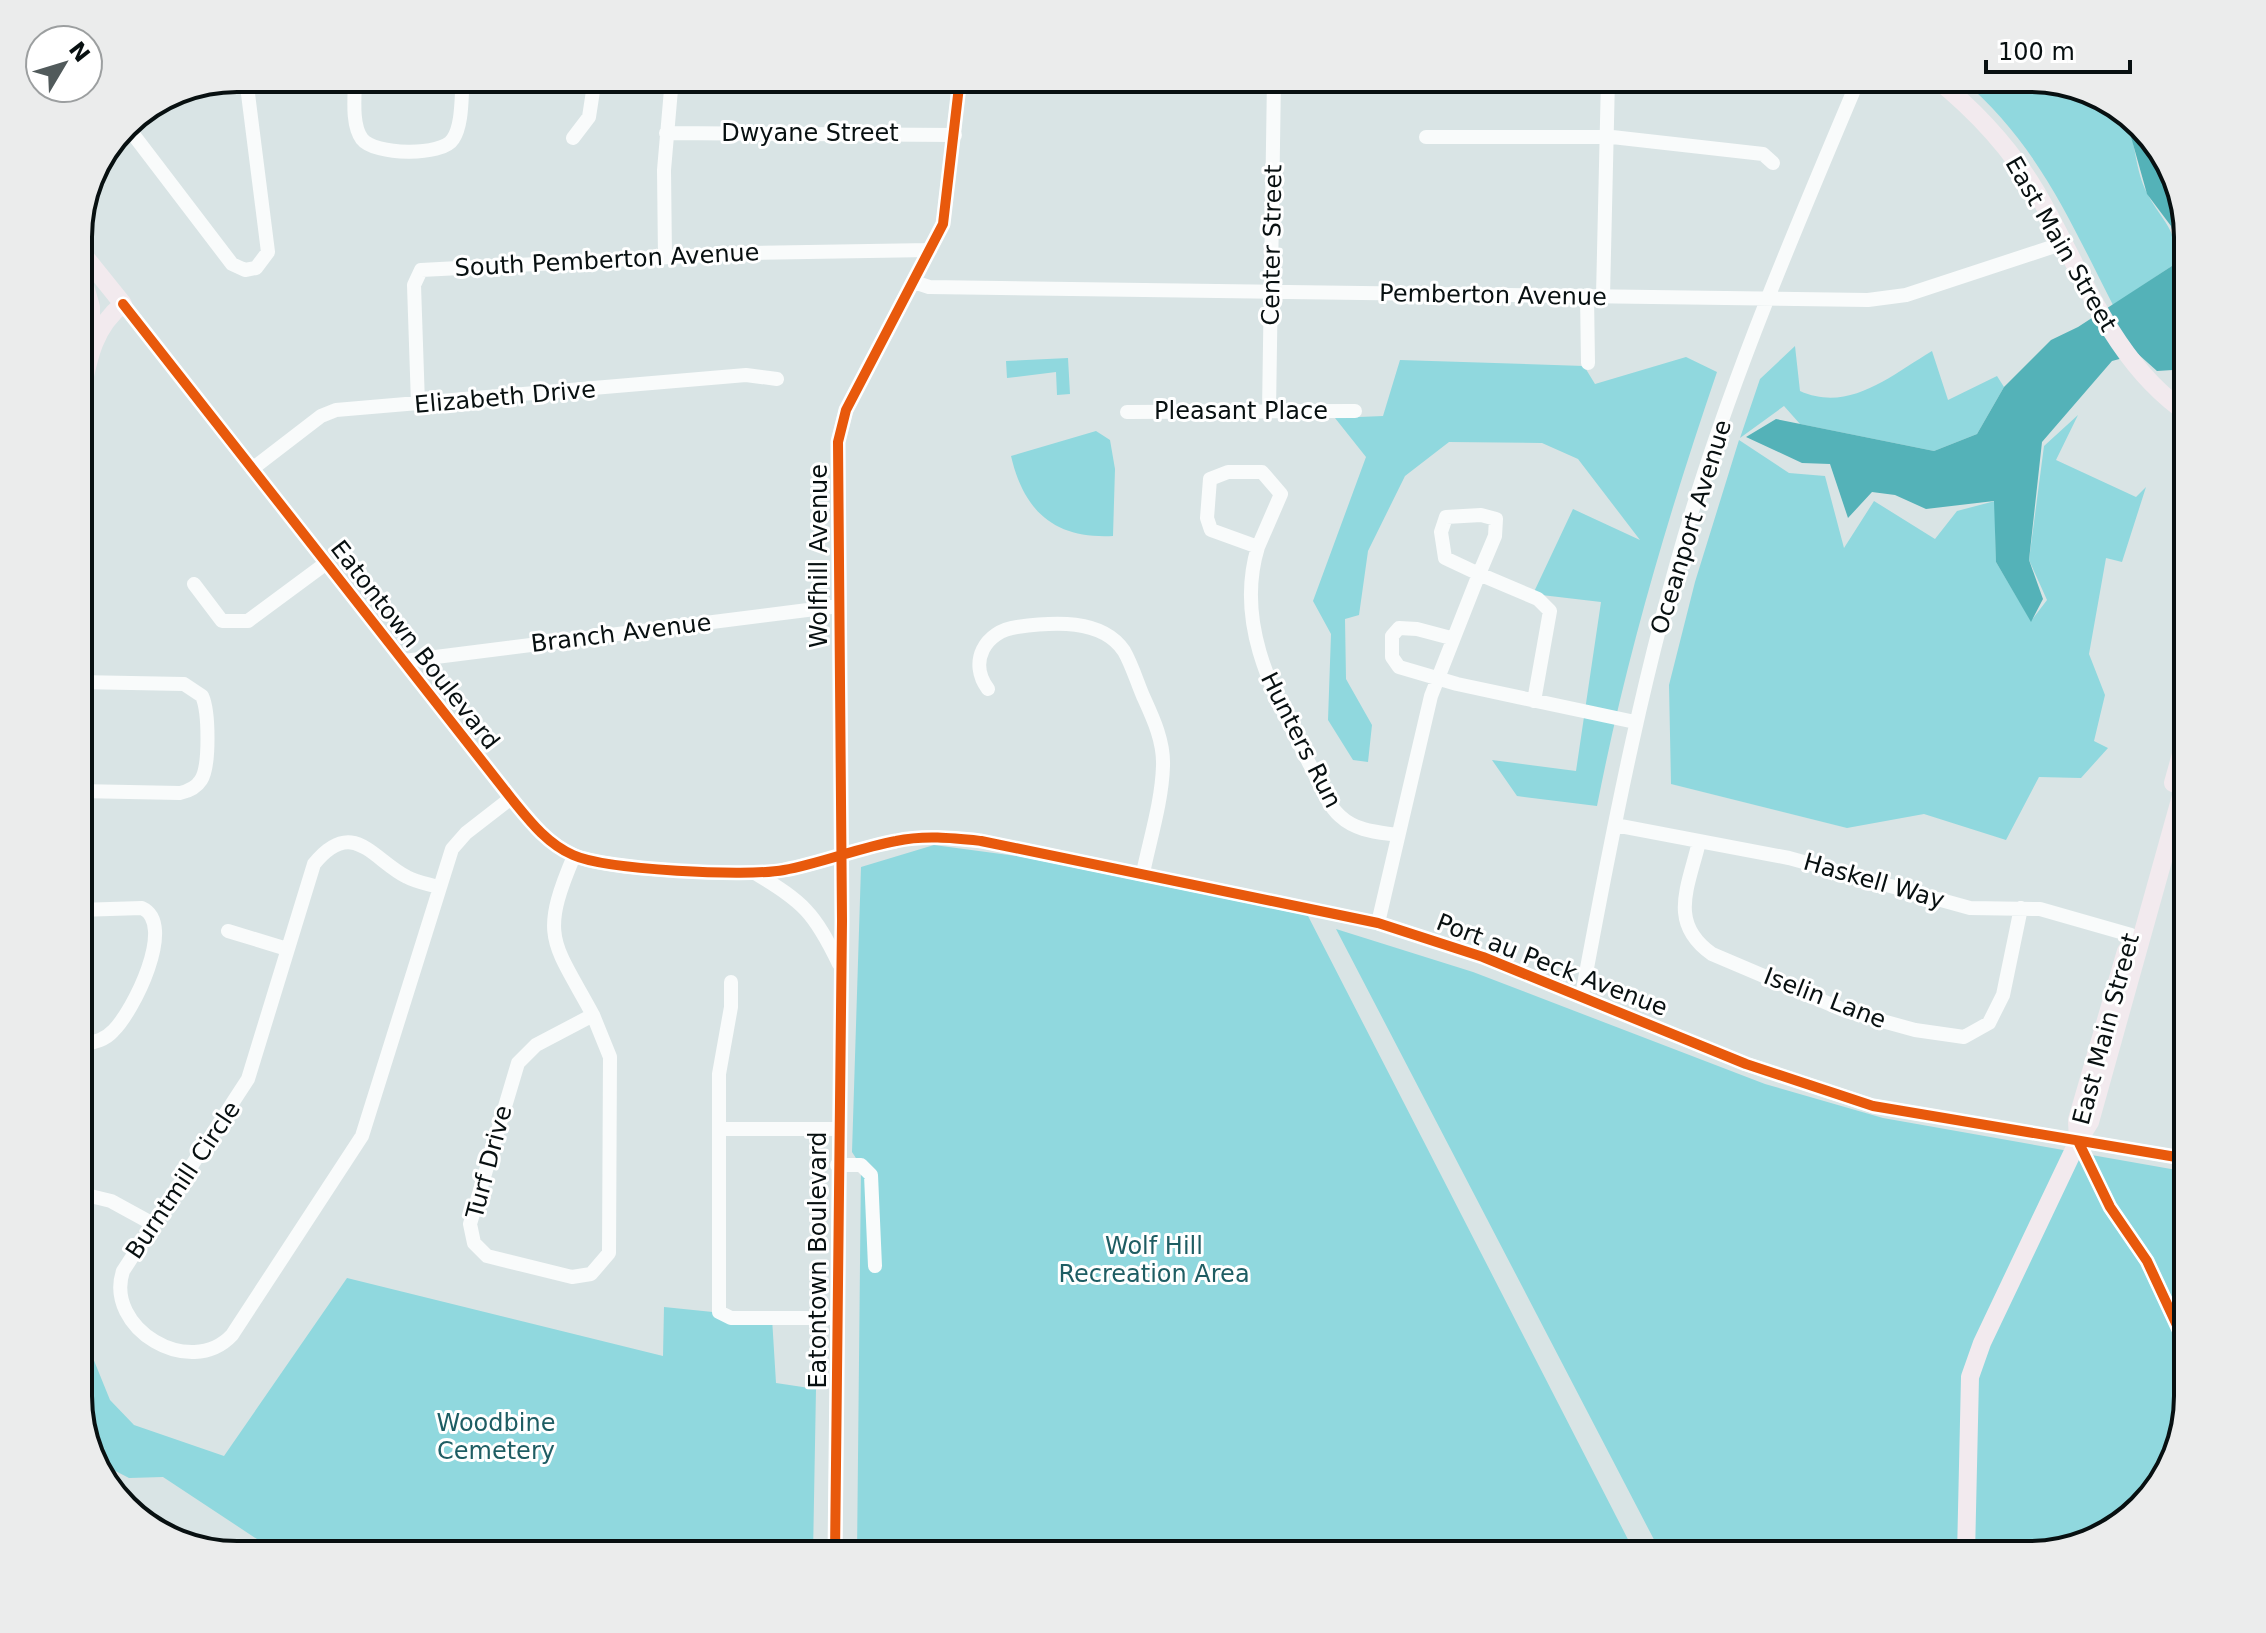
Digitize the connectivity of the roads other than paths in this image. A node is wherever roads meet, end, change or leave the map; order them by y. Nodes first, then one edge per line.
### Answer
1 (248, 92) edge
2 (355, 92) edge
3 (461, 92) edge
4 (593, 92) edge
5 (670, 92) edge
6 (959, 92) edge
7 (1274, 92) edge
8 (1608, 92) edge
9 (1853, 92) edge
10 (1951, 92) edge
11 (666, 133) junction
12 (133, 135) edge
13 (955, 135) junction
14 (1426, 137) dead end
15 (573, 138) dead end
16 (1607, 138) junction
17 (1773, 163) dead end
18 (2064, 243) junction
19 (930, 250) junction
20 (665, 257) junction
21 (92, 265) edge
22 (914, 282) junction
23 (1271, 291) junction
24 (1587, 295) junction
25 (1603, 296) junction
26 (118, 297) junction
27 (1766, 298) junction
28 (92, 307) edge
29 (92, 348) edge
30 (1588, 363) dead end
31 (777, 379) dead end
32 (2174, 401) edge
33 (418, 404) junction
34 (1355, 411) dead end
35 (1127, 412) dead end
36 (1269, 412) junction
37 (252, 469) junction
38 (1258, 547) junction
39 (325, 564) junction
40 (1479, 574) junction
41 (194, 584) dead end
42 (839, 606) junction
43 (1451, 638) junction
44 (404, 661) junction
45 (1437, 679) junction
46 (92, 682) edge
47 (988, 689) dead end
48 (1534, 701) junction
49 (1635, 722) junction
50 (2174, 780) edge
51 (92, 791) edge
52 (511, 798) junction
53 (2174, 821) edge
54 (1615, 825) junction
55 (1397, 835) junction
56 (1699, 842) junction
57 (842, 855) junction
58 (574, 856) junction
59 (754, 873) junction
60 (1143, 873) junction
61 (438, 887) junction
62 (2021, 908) junction
63 (92, 910) edge
64 (1378, 923) junction
65 (228, 931) dead end
66 (2131, 935) junction
67 (287, 949) junction
68 (839, 964) junction
69 (731, 982) dead end
70 (1582, 995) junction
71 (593, 1015) junction
72 (92, 1041) edge
73 (719, 1129) junction
74 (837, 1129) junction
75 (2078, 1141) junction
76 (2174, 1157) edge
77 (837, 1165) junction
78 (92, 1196) edge
79 (153, 1224) junction
80 (875, 1266) dead end
81 (838, 1318) junction
82 (2174, 1321) edge
83 (835, 1541) edge
84 (1966, 1541) edge

1 - 12 street
2 - 3 street
4 - 15 street
5 - 11 street
6 - 13 street, Wolfhill Avenue
7 - 23 street, Center Street
8 - 16 street
9 - 27 street, Oceanport Avenue
10 - 18 main road, East Main Street
11 - 13 street, Dwyane Street
11 - 20 street
13 - 19 street, Wolfhill Avenue
14 - 16 street
16 - 17 street
16 - 25 street
18 - 27 street, Pemberton Avenue
18 - 32 main road, East Main Street
19 - 20 street, South Pemberton Avenue
19 - 22 street, Wolfhill Avenue
20 - 33 street, South Pemberton Avenue
21 - 26 main road
22 - 23 street, Pemberton Avenue
22 - 42 street, Wolfhill Avenue
23 - 24 street, Pemberton Avenue
23 - 36 street, Center Street
24 - 25 street, Pemberton Avenue
24 - 30 street
25 - 27 street, Pemberton Avenue
26 - 28 main road
26 - 29 main road
26 - 37 street, Eatontown Boulevard
27 - 49 street, Oceanport Avenue
31 - 33 street, Elizabeth Drive
33 - 37 street, Elizabeth Drive
34 - 36 street, Pleasant Place
35 - 36 street, Pleasant Place
37 - 39 street, Eatontown Boulevard
38 - 38 street
38 - 55 street, Hunters Run
39 - 41 street
39 - 44 street, Eatontown Boulevard
40 - 40 street
40 - 43 street
40 - 48 street
42 - 44 street, Branch Avenue
42 - 57 street, Wolfhill Avenue
43 - 45 street
43 - 45 street
44 - 52 street, Eatontown Boulevard
45 - 48 street
45 - 55 street
46 - 51 street
47 - 60 street
48 - 49 street
49 - 54 street, Oceanport Avenue
50 - 66 main road, East Main Street
52 - 58 street, Eatontown Boulevard
52 - 61 street, Burntmill Circle
53 - 75 main road, East Main Street
54 - 56 street, Haskell Way
54 - 70 street, Oceanport Avenue
55 - 64 street
56 - 62 street, Haskell Way
56 - 62 street, Iselin Lane
57 - 59 street, Port au Peck Avenue
57 - 60 street, Port au Peck Avenue
57 - 68 street, Wolfhill Avenue
58 - 59 street, Eatontown Boulevard
58 - 71 street, Turf Drive
59 - 68 street
60 - 64 street, Port au Peck Avenue
61 - 67 street, Burntmill Circle
61 - 79 street, Burntmill Circle
62 - 66 street, Haskell Way
63 - 72 street
64 - 70 street, Port au Peck Avenue
65 - 67 street
66 - 75 main road, East Main Street
67 - 79 street, Burntmill Circle
68 - 74 street, Eatontown Boulevard
69 - 73 street
70 - 75 street, Port au Peck Avenue
71 - 71 street, Turf Drive
73 - 74 street
73 - 81 street
74 - 77 street, Eatontown Boulevard
75 - 76 street, Port au Peck Avenue
75 - 82 street
75 - 84 main road
77 - 80 street
77 - 81 street, Eatontown Boulevard
78 - 79 street
81 - 83 street, Eatontown Boulevard

